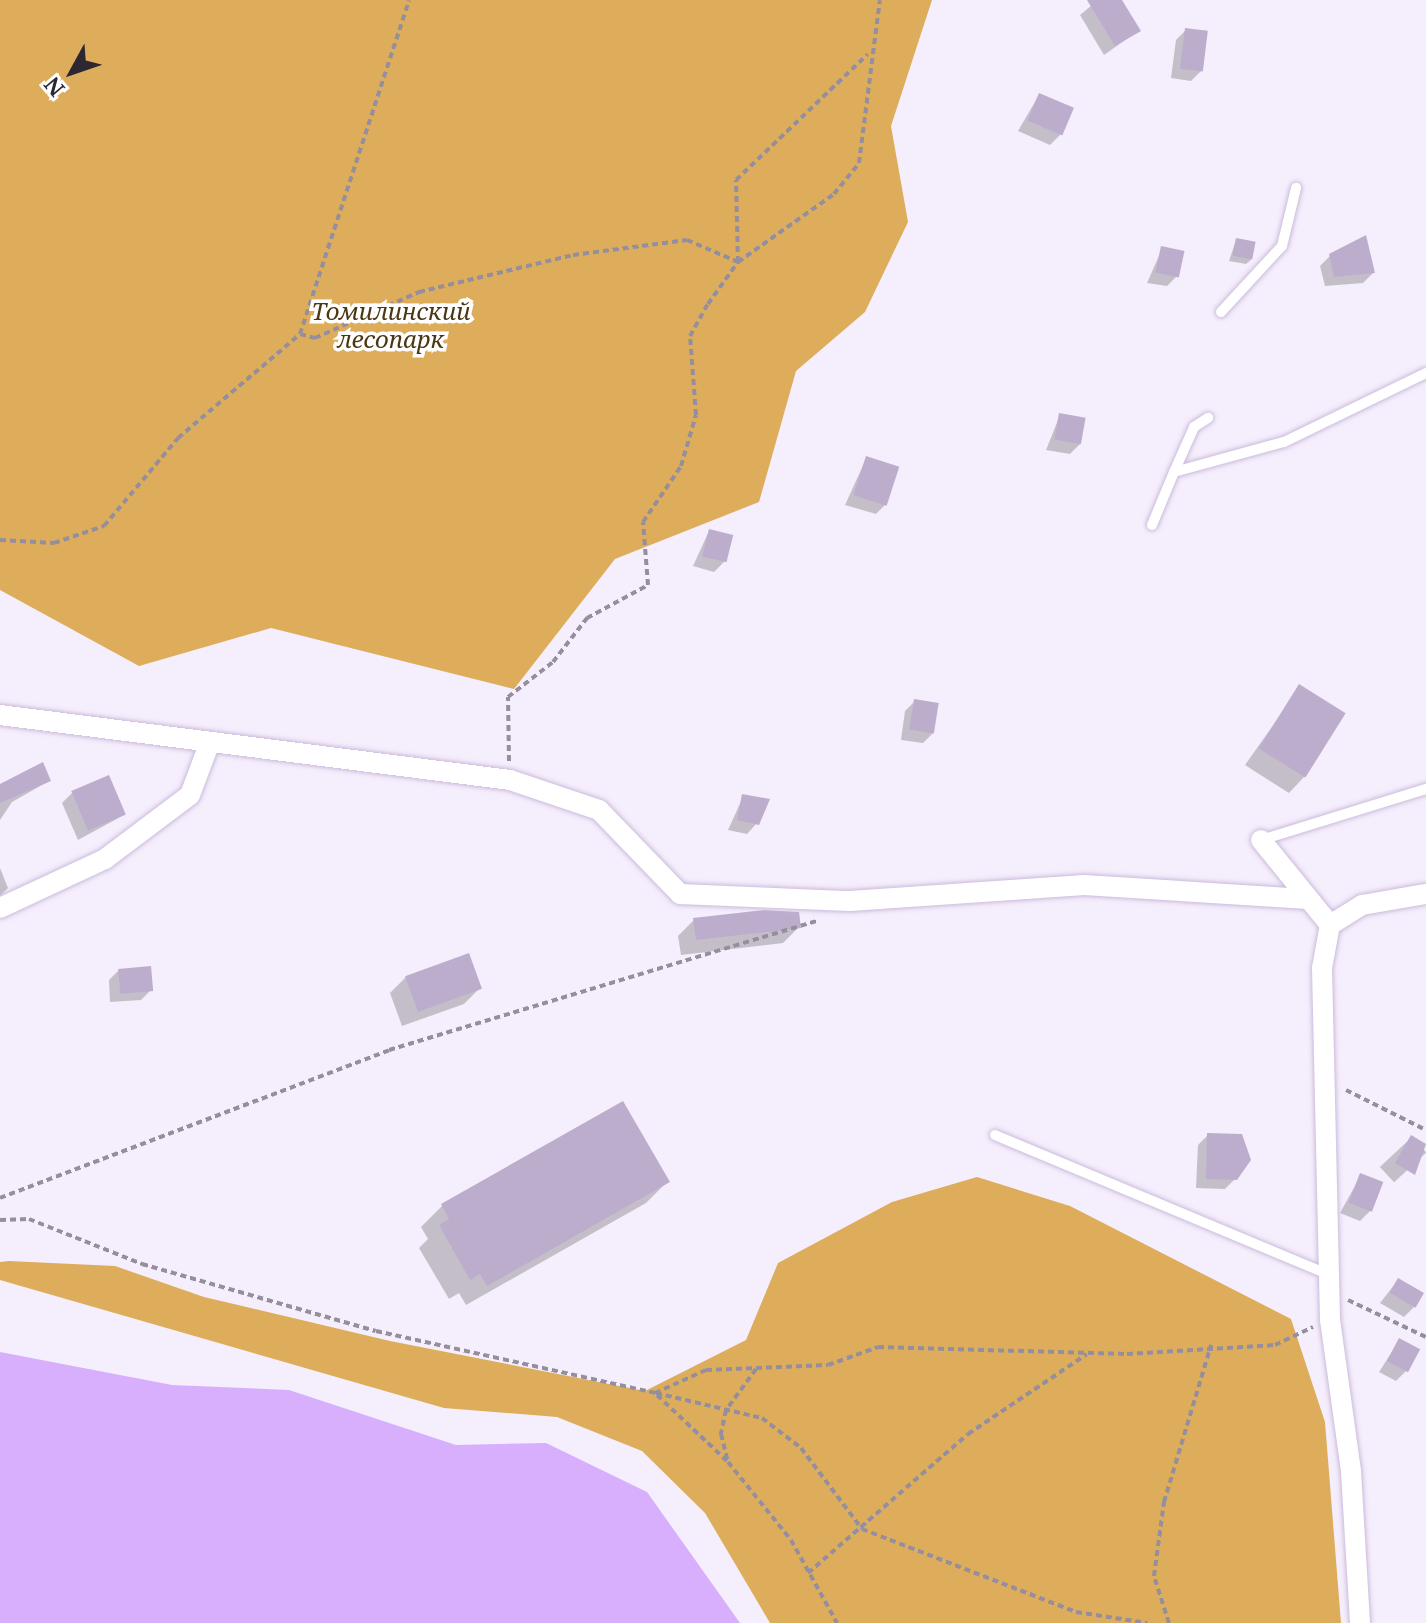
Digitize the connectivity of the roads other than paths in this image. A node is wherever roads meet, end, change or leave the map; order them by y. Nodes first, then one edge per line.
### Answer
1 (1296, 188) dead end
2 (1221, 312) dead end
3 (1426, 373) edge
4 (1208, 418) dead end
5 (1174, 472) junction
6 (1152, 525) dead end
7 (0, 715) edge
8 (208, 747) junction
9 (1426, 789) edge
10 (1261, 840) joint
11 (1426, 894) edge
12 (1305, 899) junction
13 (0, 908) edge
14 (1330, 925) junction
15 (995, 1135) dead end
16 (1328, 1282) junction
17 (1360, 1623) edge

1 - 2 lane
3 - 5 lane
4 - 5 lane
5 - 6 lane
7 - 8 street
8 - 12 street
8 - 13 street
9 - 10 lane
10 - 12 street
11 - 14 street
12 - 14 street
14 - 16 street
15 - 16 lane
16 - 17 street

